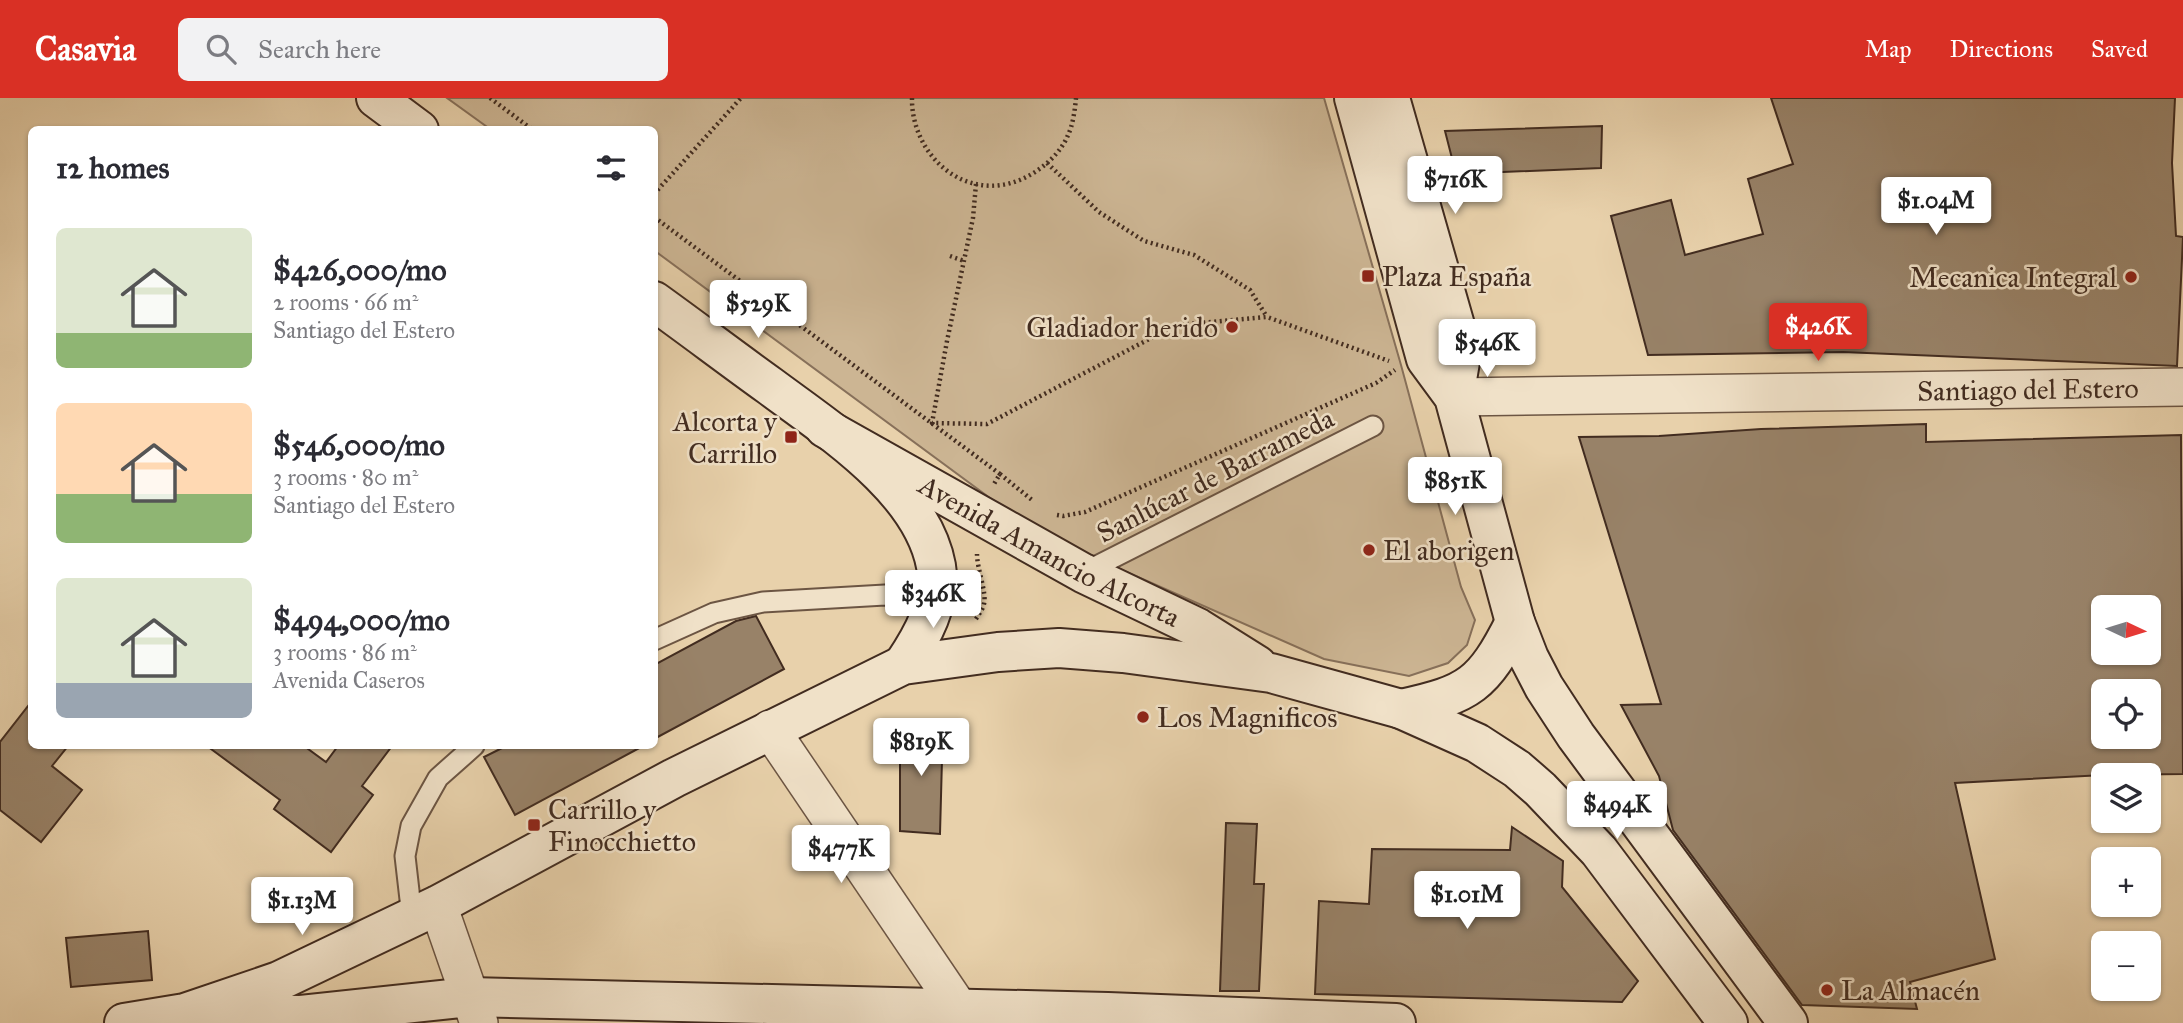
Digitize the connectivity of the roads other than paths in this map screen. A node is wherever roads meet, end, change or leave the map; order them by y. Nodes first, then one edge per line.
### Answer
1 (376, 98) edge
2 (1354, 98) edge
3 (1390, 98) edge
4 (414, 126) edge
5 (658, 303) edge
6 (2183, 387) edge
7 (1454, 397) junction
8 (1373, 426) dead end
9 (825, 428) junction
10 (1083, 573) junction
11 (933, 601) junction
12 (1515, 621) junction
13 (658, 638) edge
14 (903, 665) junction
15 (1271, 673) junction
16 (1401, 709) junction
17 (770, 729) junction
18 (471, 749) edge
19 (425, 911) junction
20 (475, 1010) edge
21 (185, 1013) junction
22 (964, 1016) edge
23 (124, 1023) edge
24 (1396, 1023) edge
25 (1728, 1023) edge
26 (1788, 1023) edge

1 - 4 main road
2 - 7 main road
3 - 7 main road
5 - 9 main road, Avenida Amancio Alcorta
6 - 7 street, Santiago del Estero
7 - 12 main road
8 - 10 lane, Sanlúcar de Barrameda
9 - 10 main road, Avenida Amancio Alcorta
9 - 11 main road, Avenida Amancio Alcorta
10 - 15 main road, Avenida Amancio Alcorta
11 - 13 lane
11 - 14 main road, Avenida Amancio Alcorta
12 - 16 main road
12 - 26 main road
14 - 15 main road
14 - 17 main road
15 - 16 main road
16 - 25 main road
17 - 19 main road
17 - 22 street
18 - 19 lane
19 - 20 street
19 - 21 main road
20 - 21 main road
20 - 22 main road
21 - 23 main road
22 - 24 main road

